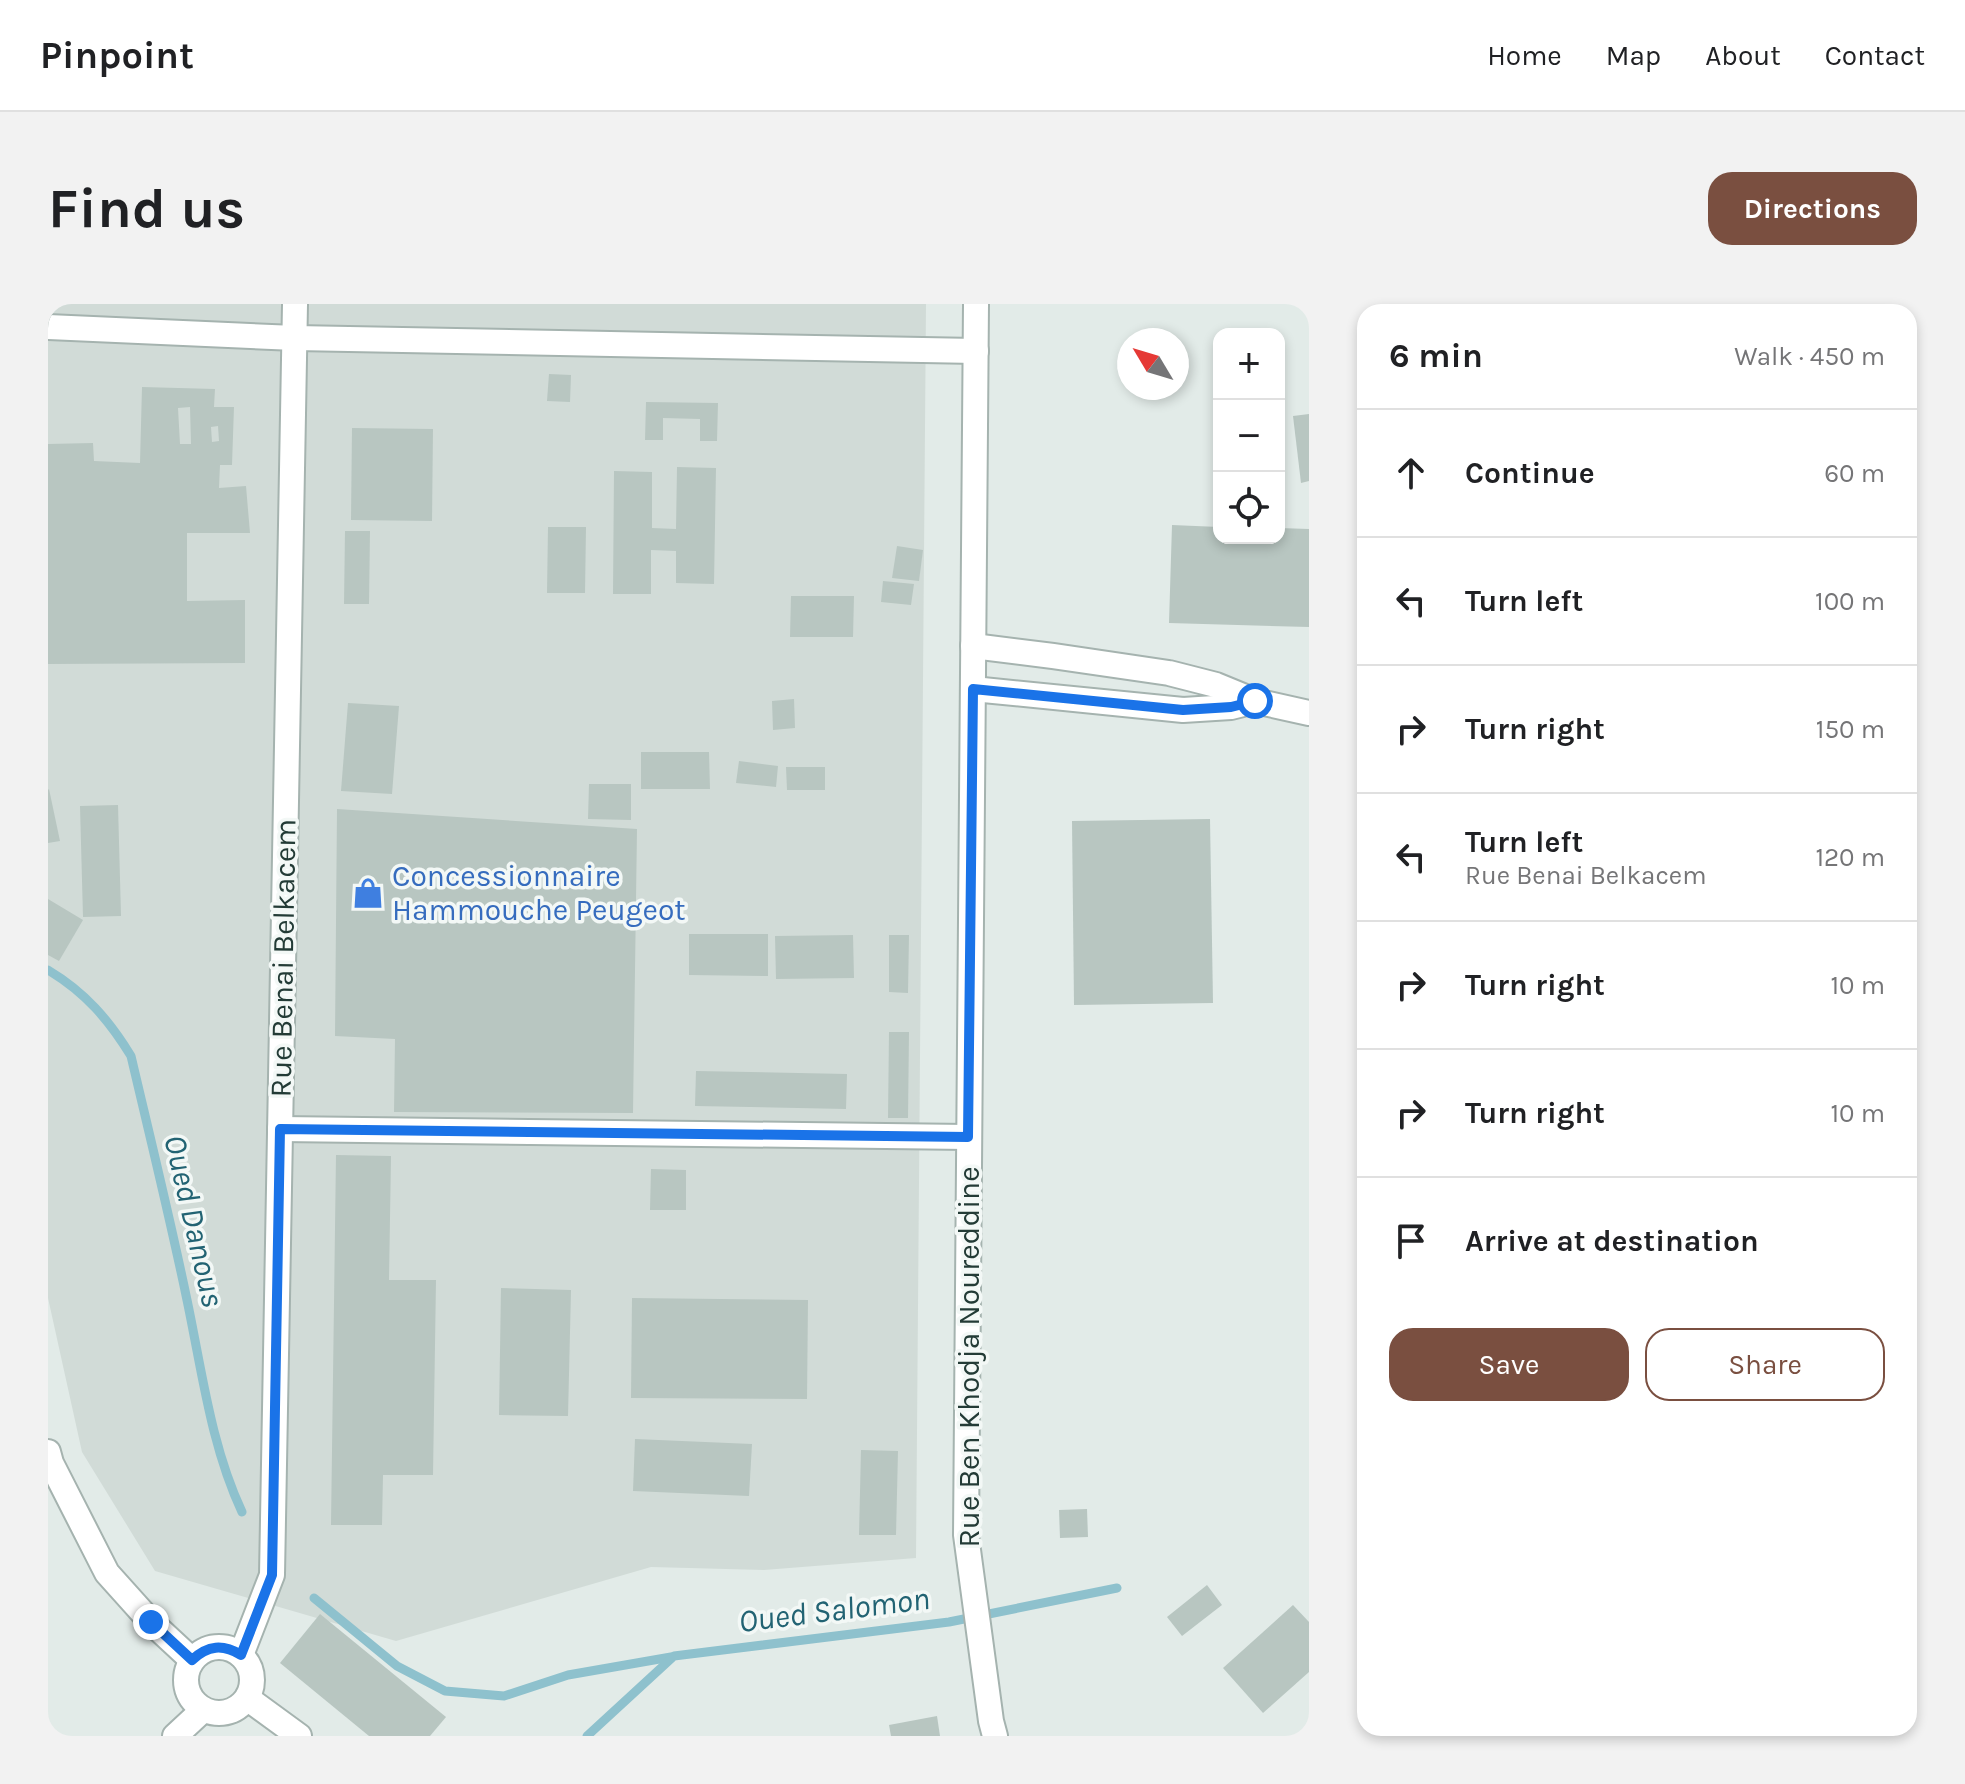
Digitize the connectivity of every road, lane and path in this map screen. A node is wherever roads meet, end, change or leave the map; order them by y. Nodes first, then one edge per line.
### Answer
1 (295, 304) edge
2 (976, 304) edge
3 (48, 327) edge
4 (295, 338) junction
5 (976, 351) junction
6 (973, 646) junction
7 (973, 689) junction
8 (1255, 701) junction
9 (1309, 713) edge
10 (280, 1129) junction
11 (968, 1137) junction
12 (48, 1452) edge
13 (241, 1655) junction
14 (192, 1660) junction
15 (247, 1698) junction
16 (203, 1710) junction
17 (175, 1736) edge
18 (299, 1736) edge
19 (995, 1736) edge

1 - 4 street, Rue Benai Belkacem
2 - 5 street, Rue Ben Khodja Noureddine
3 - 4 street
4 - 5 street
4 - 10 street, Rue Benai Belkacem
5 - 6 street, Rue Ben Khodja Noureddine
6 - 7 street, Rue Ben Khodja Noureddine
6 - 8 street
7 - 8 street
7 - 11 street, Rue Ben Khodja Noureddine
8 - 9 street
10 - 11 street
10 - 13 street, Rue Benai Belkacem
11 - 19 street, Rue Ben Khodja Noureddine
12 - 14 street
13 - 14 street
13 - 15 street
14 - 16 street
15 - 16 street
15 - 18 street
16 - 17 street

